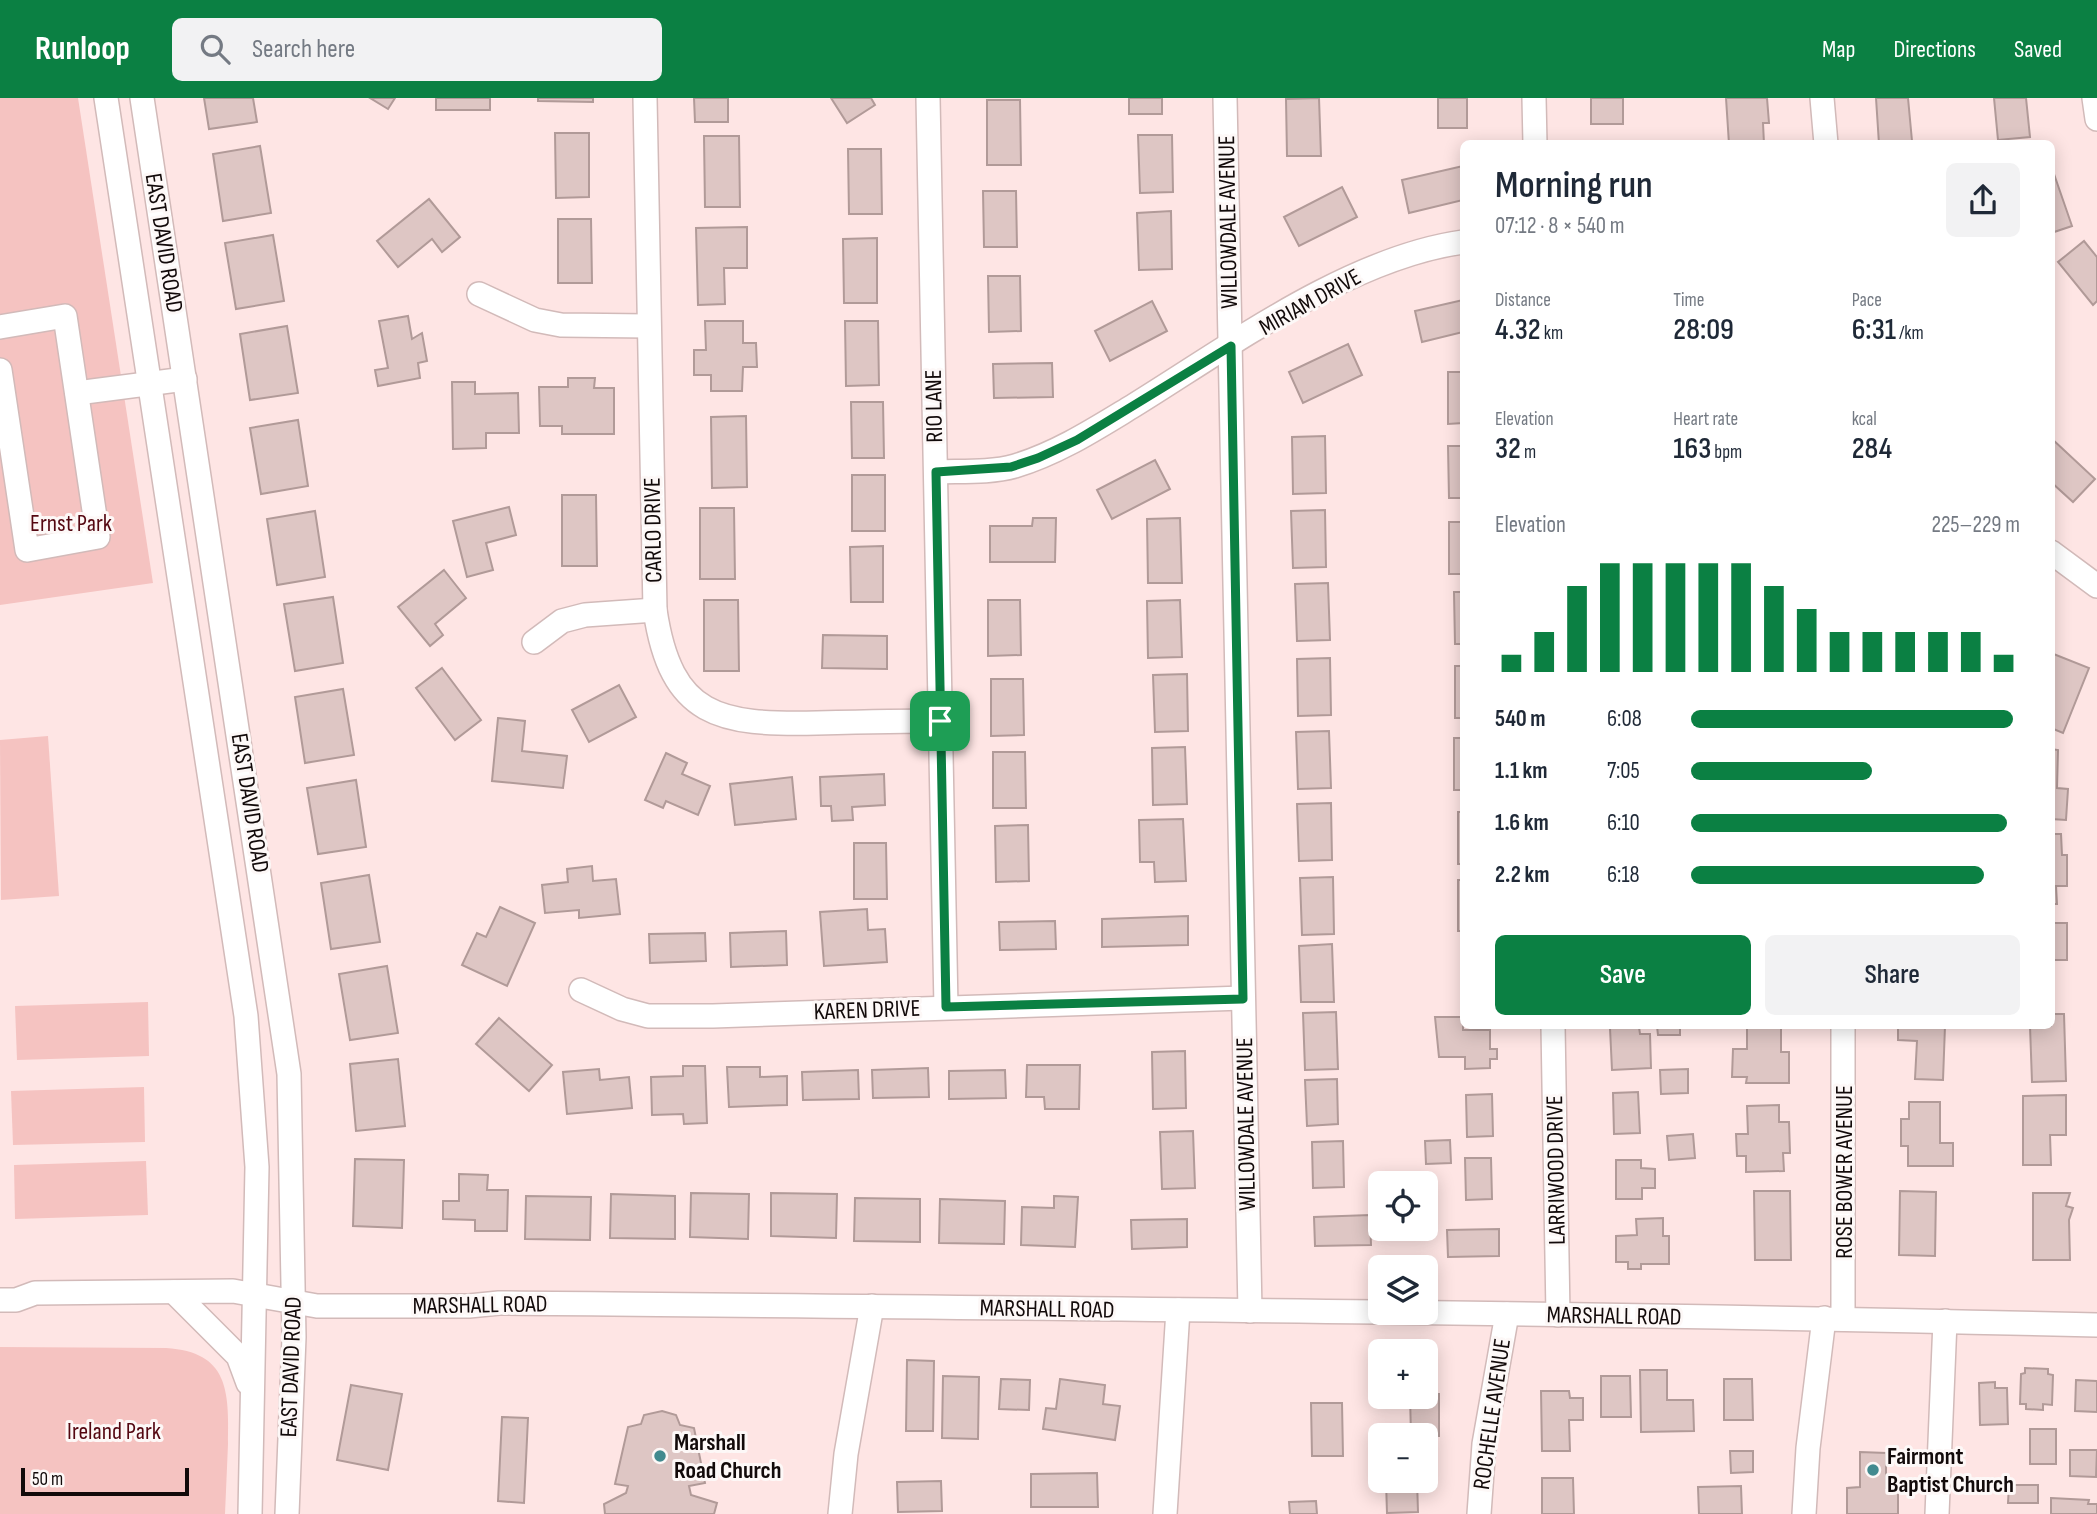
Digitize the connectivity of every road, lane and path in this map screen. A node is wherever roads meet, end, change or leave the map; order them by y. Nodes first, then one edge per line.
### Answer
1 (106, 98) edge
2 (142, 98) edge
3 (645, 98) edge
4 (928, 98) edge
5 (1225, 98) edge
6 (1534, 98) edge
7 (1822, 98) edge
8 (2094, 98) edge
9 (2097, 118) edge
10 (1535, 140) edge
11 (1826, 140) edge
12 (1460, 243) edge
13 (479, 294) dead end
14 (649, 326) junction
15 (0, 327) edge
16 (1231, 346) junction
17 (0, 370) edge
18 (185, 379) junction
19 (148, 385) junction
20 (77, 393) junction
21 (936, 472) junction
22 (2055, 555) edge
23 (2097, 586) edge
24 (655, 610) junction
25 (534, 642) dead end
26 (940, 721) junction
27 (581, 990) dead end
28 (1243, 999) junction
29 (946, 1007) junction
30 (1553, 1029) edge
31 (1843, 1029) edge
32 (174, 1292) junction
33 (256, 1295) junction
34 (0, 1300) edge
35 (293, 1301) junction
36 (872, 1306) junction
37 (1178, 1310) junction
38 (1250, 1311) junction
39 (1507, 1314) junction
40 (1558, 1315) junction
41 (1834, 1318) junction
42 (1945, 1321) junction
43 (2097, 1325) edge
44 (253, 1397) junction
45 (250, 1514) edge
46 (287, 1514) edge
47 (840, 1514) edge
48 (1165, 1514) edge
49 (1479, 1514) edge
50 (1804, 1514) edge
51 (1937, 1514) edge

1 - 19 street, EAST DAVID ROAD
2 - 18 street, EAST DAVID ROAD
3 - 14 street, CARLO DRIVE
4 - 21 street, RIO LANE
5 - 16 street, WILLOWDALE AVENUE
6 - 10 street
7 - 11 street
8 - 9 street
12 - 16 street, MIRIAM DRIVE
13 - 14 street
14 - 24 street, CARLO DRIVE
15 - 20 street
16 - 21 street, MIRIAM DRIVE
16 - 28 street, WILLOWDALE AVENUE
17 - 20 street
18 - 19 street
18 - 35 street, EAST DAVID ROAD
19 - 20 street
19 - 33 street, EAST DAVID ROAD
21 - 26 street, RIO LANE
22 - 23 street
24 - 25 street
24 - 26 street, CARLO DRIVE
26 - 29 street, RIO LANE
27 - 29 street, KAREN DRIVE
28 - 29 street, KAREN DRIVE
28 - 38 street, WILLOWDALE AVENUE
30 - 40 street, LARRIWOOD DRIVE
31 - 41 street, ROSE BOWER AVENUE
32 - 33 street, MARSHALL ROAD
32 - 34 street, MARSHALL ROAD
32 - 44 street
33 - 35 street, MARSHALL ROAD
33 - 44 street, EAST DAVID ROAD
35 - 36 street, MARSHALL ROAD
35 - 46 street, EAST DAVID ROAD
36 - 37 street, MARSHALL ROAD
36 - 47 street
37 - 38 street, MARSHALL ROAD
37 - 48 street
38 - 39 street, MARSHALL ROAD
39 - 40 street, MARSHALL ROAD
39 - 49 street, ROCHELLE AVENUE
40 - 41 street, MARSHALL ROAD
41 - 42 street, MARSHALL ROAD
41 - 50 street, ROSE BOWER AVENUE
42 - 43 street, MARSHALL ROAD
42 - 51 street
44 - 45 street, EAST DAVID ROAD

